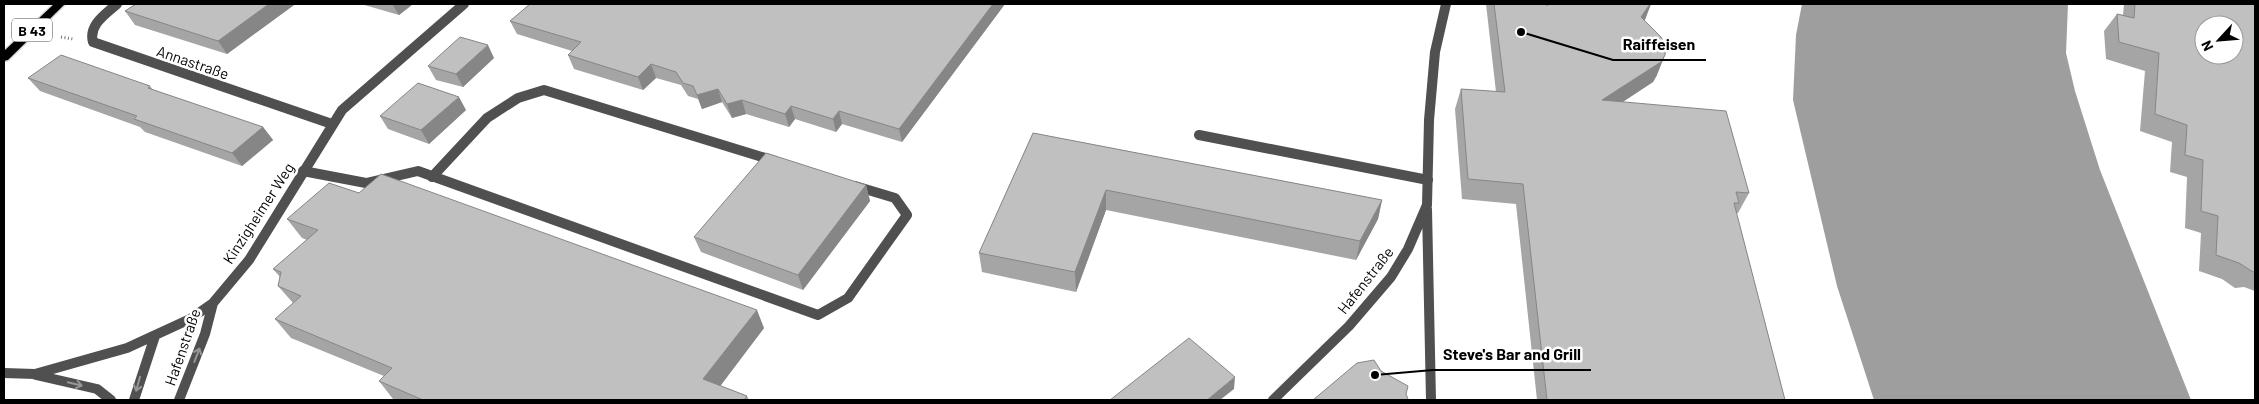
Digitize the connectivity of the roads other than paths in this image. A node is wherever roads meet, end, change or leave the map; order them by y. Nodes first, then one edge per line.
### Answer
1 (60, 4) edge
2 (117, 4) edge
3 (464, 4) edge
4 (1446, 4) edge
5 (4, 57) edge
6 (332, 124) junction
7 (1199, 135) dead end
8 (781, 163) edge
9 (303, 171) junction
10 (432, 176) junction
11 (1428, 180) junction
12 (847, 184) edge
13 (1427, 206) junction
14 (213, 303) junction
15 (155, 336) junction
16 (4, 373) edge
17 (35, 374) junction
18 (111, 400) edge
19 (134, 400) edge
20 (179, 400) edge
21 (1273, 400) edge
22 (1431, 400) edge

1 - 5 main road, B 43
2 - 6 street, Annastraße
3 - 6 street, Kinzigheimer Weg
4 - 11 street, Hafenstraße
6 - 9 street, Kinzigheimer Weg
7 - 11 street
8 - 10 street
9 - 10 street
9 - 14 street, Kinzigheimer Weg
10 - 12 street
11 - 13 street, Hafenstraße
13 - 21 street, Hafenstraße
13 - 22 street
14 - 15 street, Kinzigheimer Weg
20 -> 14 street, Hafenstraße
15 - 17 street, Kinzigheimer Weg
15 -> 19 street, Hafenstraße
16 - 17 street, Kinzigheimer Weg
17 -> 18 street

